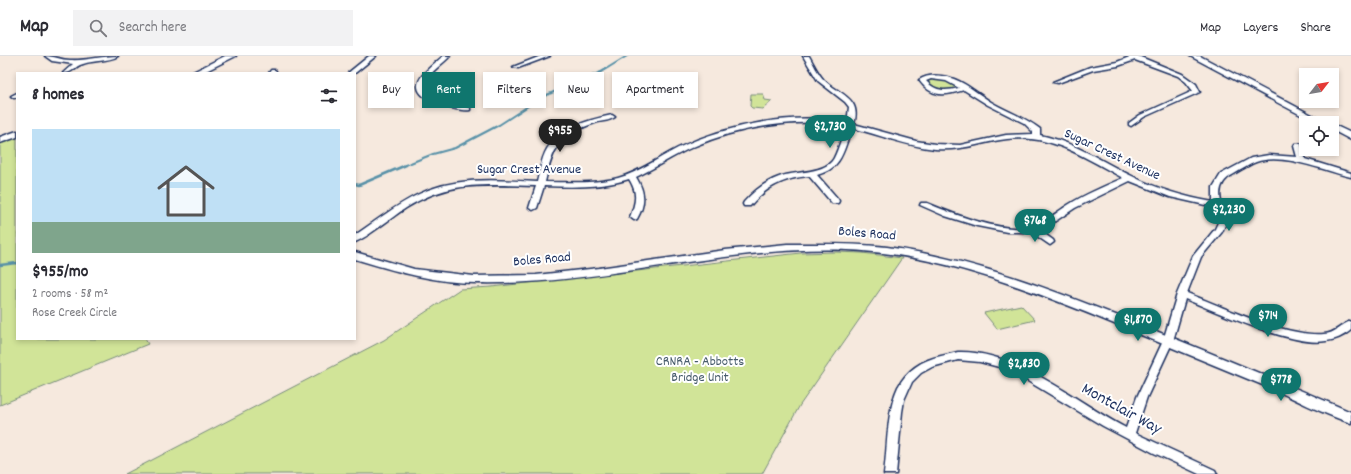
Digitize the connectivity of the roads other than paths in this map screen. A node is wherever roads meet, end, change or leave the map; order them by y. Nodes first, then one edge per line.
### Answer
1 (48, 56) edge
2 (115, 56) edge
3 (232, 56) edge
4 (373, 56) edge
5 (447, 56) edge
6 (547, 56) edge
7 (806, 56) edge
8 (1194, 56) edge
9 (1135, 57) edge
10 (80, 62) junction
11 (516, 67) dead end
12 (67, 72) edge
13 (201, 72) edge
14 (352, 72) edge
15 (1056, 82) dead end
16 (965, 88) junction
17 (468, 109) dead end
18 (1310, 116) edge
19 (612, 117) dead end
20 (1131, 124) dead end
21 (850, 125) junction
22 (1339, 131) edge
23 (16, 134) edge
24 (1036, 137) junction
25 (1351, 137) edge
26 (0, 140) edge
27 (1298, 146) dead end
28 (1302, 160) junction
29 (812, 174) junction
30 (1351, 175) edge
31 (632, 177) junction
32 (1129, 178) junction
33 (541, 184) junction
34 (835, 201) dead end
35 (747, 204) dead end
36 (924, 205) dead end
37 (1217, 205) junction
38 (533, 208) dead end
39 (634, 217) dead end
40 (1033, 229) junction
41 (356, 238) edge
42 (1050, 242) dead end
43 (356, 255) edge
44 (1182, 294) junction
45 (1351, 325) edge
46 (1168, 341) junction
47 (1351, 418) edge
48 (1129, 435) junction
49 (890, 474) edge
50 (1211, 474) edge

1 - 10 street
2 - 10 street
3 - 13 main road
4 - 14 street
5 - 17 street
6 - 11 street
7 - 21 street
8 - 18 street
9 - 15 street
9 - 20 street
10 - 12 street
16 - 16 street
16 - 24 street
19 - 33 street
21 - 24 street, Sugar Crest Avenue
21 - 29 street
21 - 31 street, Sugar Crest Avenue
22 - 25 street
23 - 26 main road
24 - 32 street, Sugar Crest Avenue
27 - 28 street
28 - 30 street
28 - 37 street
29 - 34 street
29 - 35 street
31 - 33 street, Sugar Crest Avenue
31 - 39 street
32 - 37 street, Sugar Crest Avenue
32 - 40 street
33 - 38 street
33 - 41 street, Sugar Crest Avenue
36 - 40 street
37 - 44 street
40 - 42 street
43 - 46 street, Boles Road
44 - 45 street
44 - 46 street
46 - 47 street, Boles Road
46 - 48 street
48 - 49 street, Montclair Way
48 - 50 street, Montclair Way

